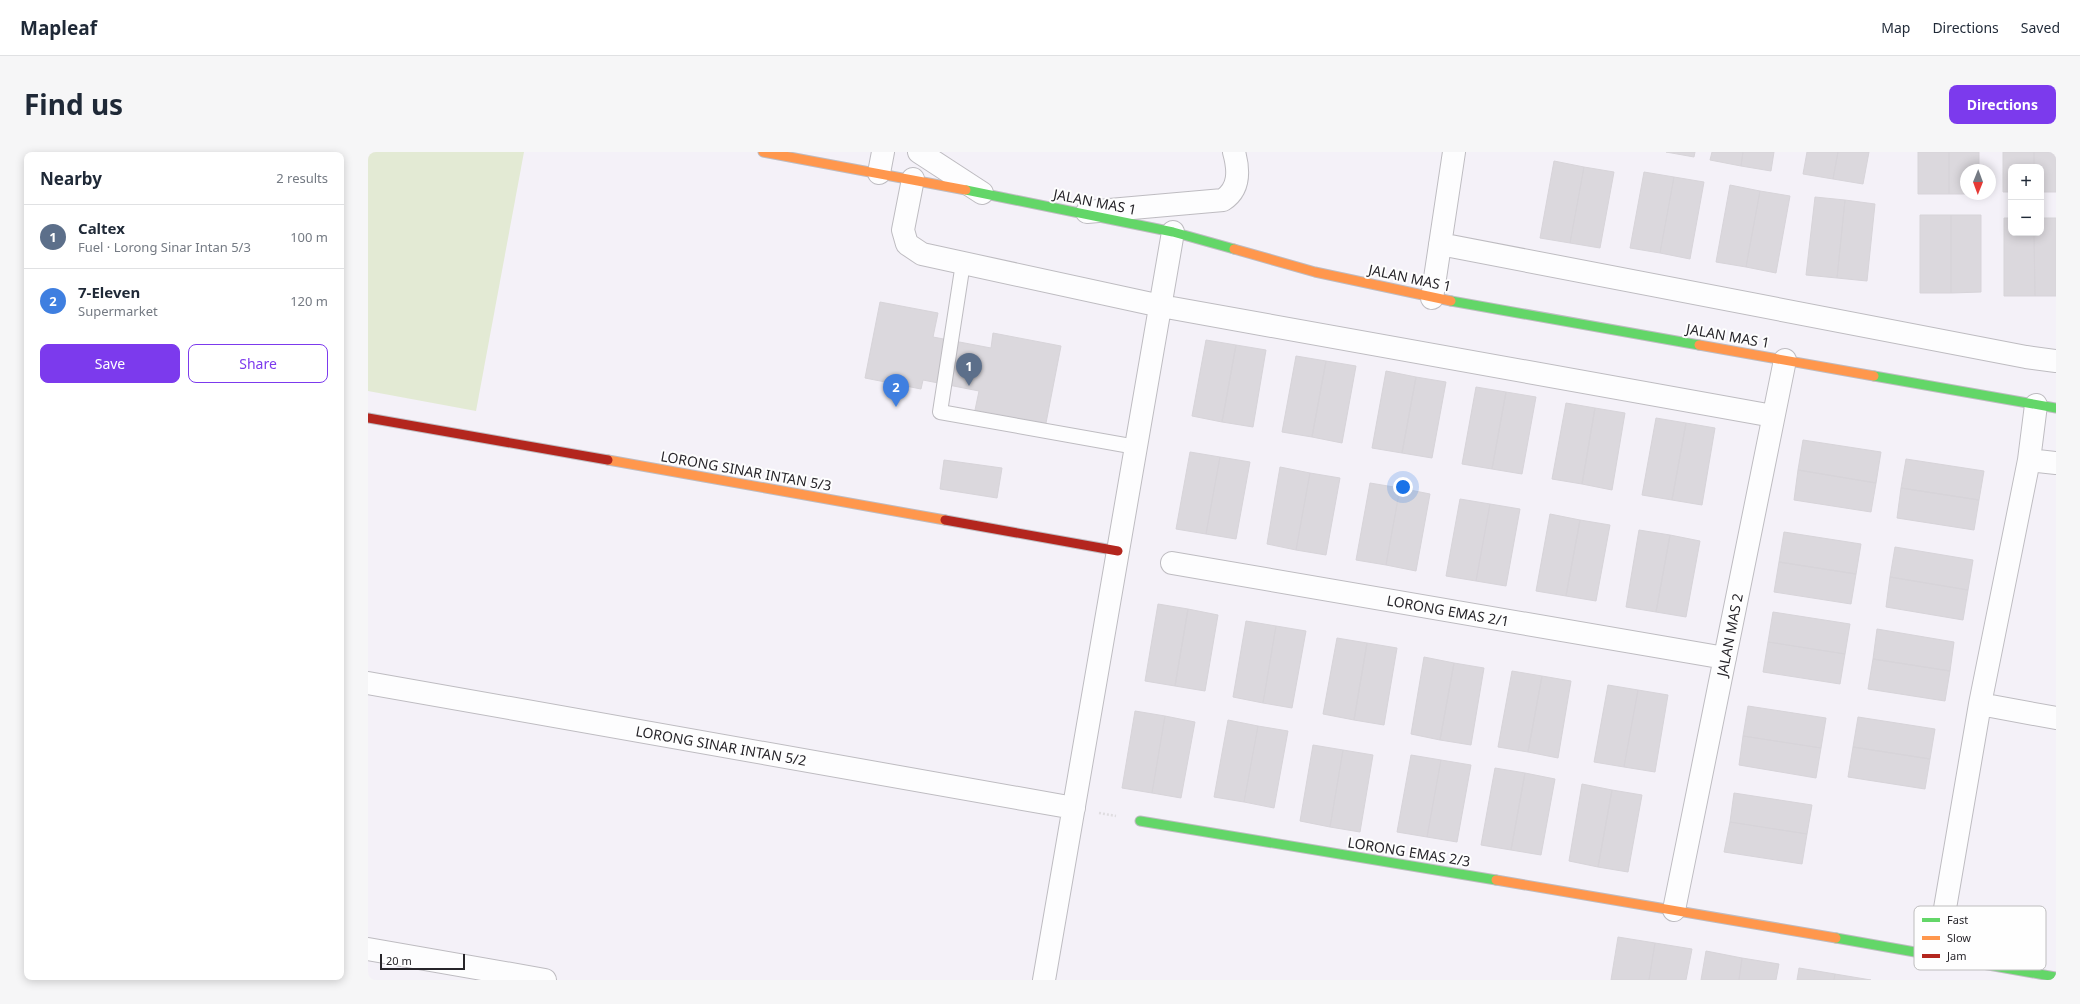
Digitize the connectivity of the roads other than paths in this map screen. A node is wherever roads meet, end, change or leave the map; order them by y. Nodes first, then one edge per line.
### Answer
1 (763, 152) edge
2 (883, 152) edge
3 (919, 152) edge
4 (1234, 152) edge
5 (1454, 152) edge
6 (879, 173) junction
7 (913, 180) junction
8 (983, 194) junction
9 (1078, 213) junction
10 (1173, 232) junction
11 (1440, 244) junction
12 (964, 263) junction
13 (1432, 298) junction
14 (1161, 306) junction
15 (1785, 360) junction
16 (2056, 361) edge
17 (2046, 407) edge
18 (1774, 416) junction
19 (368, 418) edge
20 (1136, 447) junction
21 (2029, 460) junction
22 (2056, 463) edge
23 (1118, 551) junction
24 (1172, 563) dead end
25 (1725, 658) junction
26 (368, 683) edge
27 (1980, 704) junction
28 (2056, 718) edge
29 (1074, 808) junction
30 (1140, 821) road end
31 (1945, 906) edge
32 (1674, 910) junction
33 (368, 949) edge
34 (1914, 951) edge
35 (2018, 970) edge
36 (2056, 977) edge
37 (544, 980) edge
38 (1044, 980) edge

1 - 6 street, JALAN MAS 1
2 - 6 street
3 - 8 street
4 - 9 street
5 - 11 street
6 - 7 street, JALAN MAS 1
7 - 8 street, JALAN MAS 1
7 - 12 street
8 - 9 street, JALAN MAS 1
9 - 10 street, JALAN MAS 1
10 - 13 street, JALAN MAS 1
10 - 14 street
11 - 13 street
11 - 16 street
12 - 14 street
12 - 20 lane
13 - 15 street, JALAN MAS 1
14 - 18 street
14 - 20 street
15 - 17 street, JALAN MAS 1
15 - 18 street, JALAN MAS 2
17 - 21 street
18 - 25 street, JALAN MAS 2
19 - 23 street, LORONG SINAR INTAN 5/3
20 - 23 street
21 - 22 street
21 - 27 street
23 - 29 street
24 - 25 street, LORONG EMAS 2/1
25 - 32 street, JALAN MAS 2
26 - 29 street, LORONG SINAR INTAN 5/2
27 - 28 street
27 - 31 street
29 - 38 street
30 - 32 street, LORONG EMAS 2/3
32 - 34 street, LORONG EMAS 2/3
33 - 37 street
35 - 36 street, LORONG EMAS 2/3

